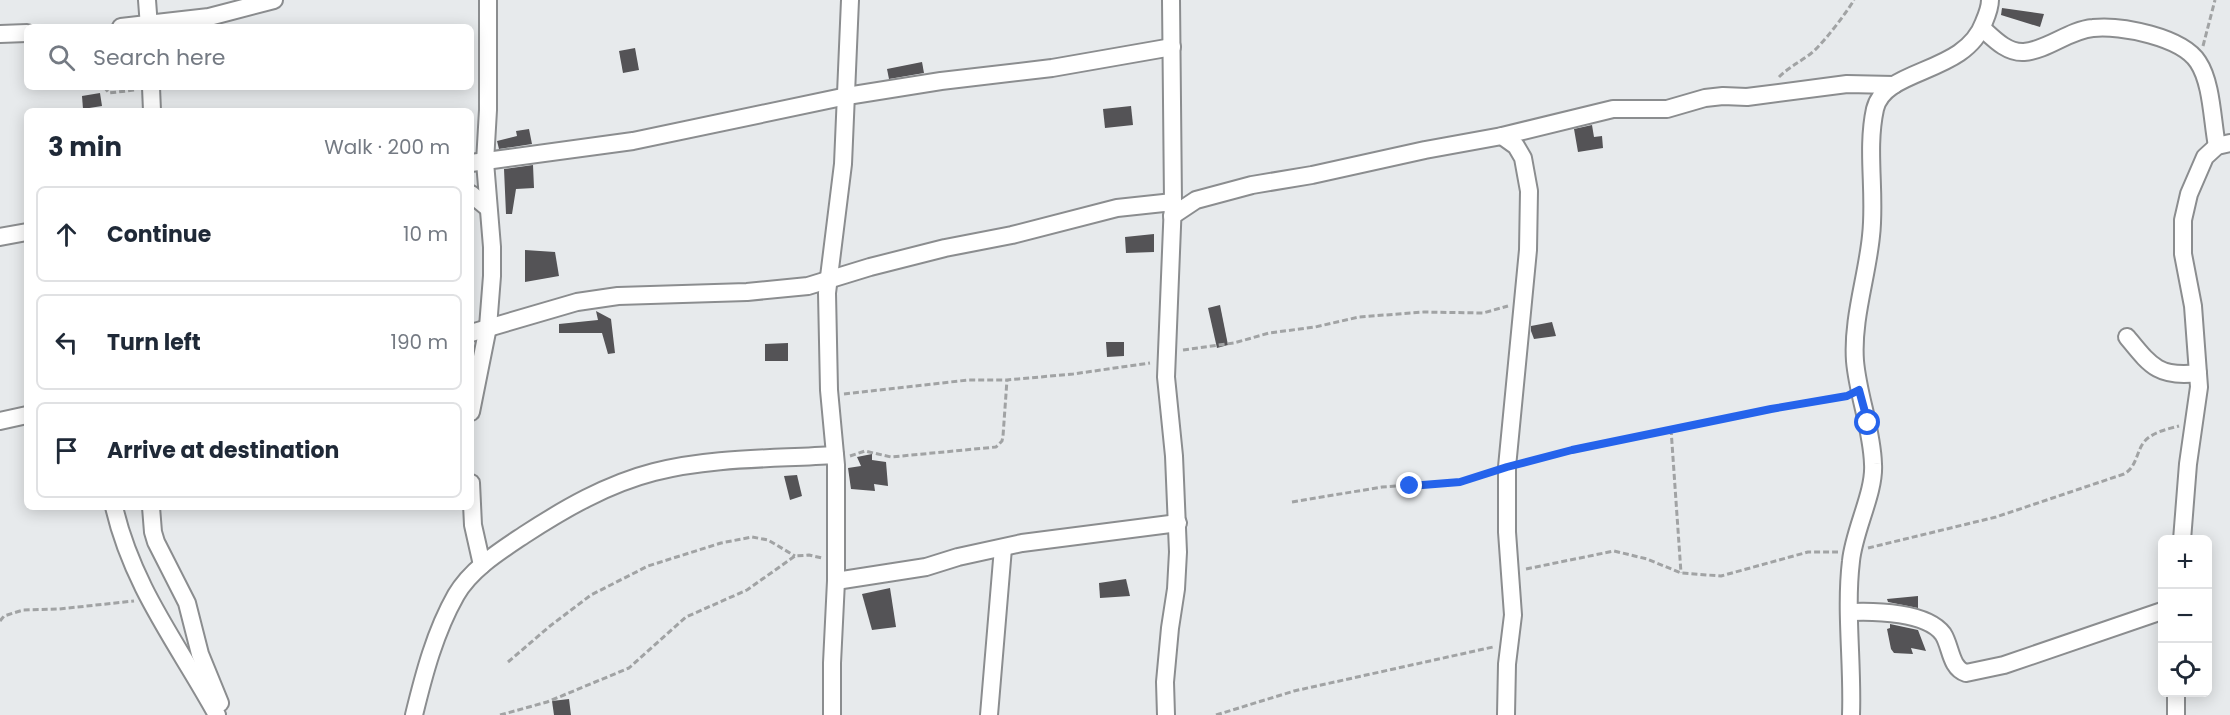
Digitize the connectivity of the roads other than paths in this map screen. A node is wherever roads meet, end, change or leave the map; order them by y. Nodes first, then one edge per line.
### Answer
1 (147, 0) edge
2 (274, 0) edge
3 (488, 0) edge
4 (850, 0) edge
5 (1171, 0) edge
6 (1990, 0) edge
7 (149, 24) edge
8 (162, 24) edge
9 (1982, 28) junction
10 (24, 33) edge
11 (0, 34) edge
12 (1172, 47) junction
13 (1894, 85) junction
14 (151, 90) edge
15 (847, 96) junction
16 (152, 108) edge
17 (1502, 136) junction
18 (2224, 144) edge
19 (478, 163) edge
20 (1173, 178) junction
21 (1210, 195) junction
22 (474, 196) edge
23 (488, 208) junction
24 (1172, 209) junction
25 (24, 233) edge
26 (0, 237) edge
27 (828, 280) junction
28 (488, 327) junction
29 (474, 332) edge
30 (2127, 337) dead end
31 (2198, 373) junction
32 (474, 397) edge
33 (24, 416) edge
34 (0, 421) edge
35 (836, 460) junction
36 (115, 510) edge
37 (151, 510) edge
38 (472, 510) edge
39 (1178, 523) junction
40 (2182, 535) edge
41 (1003, 548) junction
42 (482, 565) junction
43 (836, 581) junction
44 (1850, 612) junction
45 (2158, 613) edge
46 (2176, 697) edge
47 (218, 715) edge
48 (224, 715) edge
49 (414, 715) edge
50 (832, 715) edge
51 (989, 715) edge
52 (1166, 715) edge
53 (1506, 715) edge
54 (1851, 715) edge
55 (2176, 715) edge

1 - 7 street
2 - 8 street
3 - 19 street
4 - 15 street
5 - 12 street
6 - 9 street
9 - 13 street
9 - 18 street
10 - 11 street
12 - 15 street
12 - 20 street
13 - 17 street
13 - 44 street
14 - 16 street
15 - 19 street
15 - 27 street
17 - 21 street
17 - 53 street
18 - 31 street
19 - 23 street
20 - 21 street
20 - 24 street
21 - 24 street
22 - 23 street
23 - 28 street
24 - 27 street
24 - 39 street
25 - 26 street
27 - 28 street
27 - 35 street
28 - 29 street
28 - 32 street
30 - 31 street
31 - 40 street
33 - 34 street
35 - 42 street
35 - 43 street
36 - 47 street
37 - 48 street
38 - 42 street
39 - 41 street
39 - 52 street
41 - 43 street
41 - 51 street
42 - 49 street
43 - 50 street
44 - 45 street
44 - 54 street
46 - 55 street

